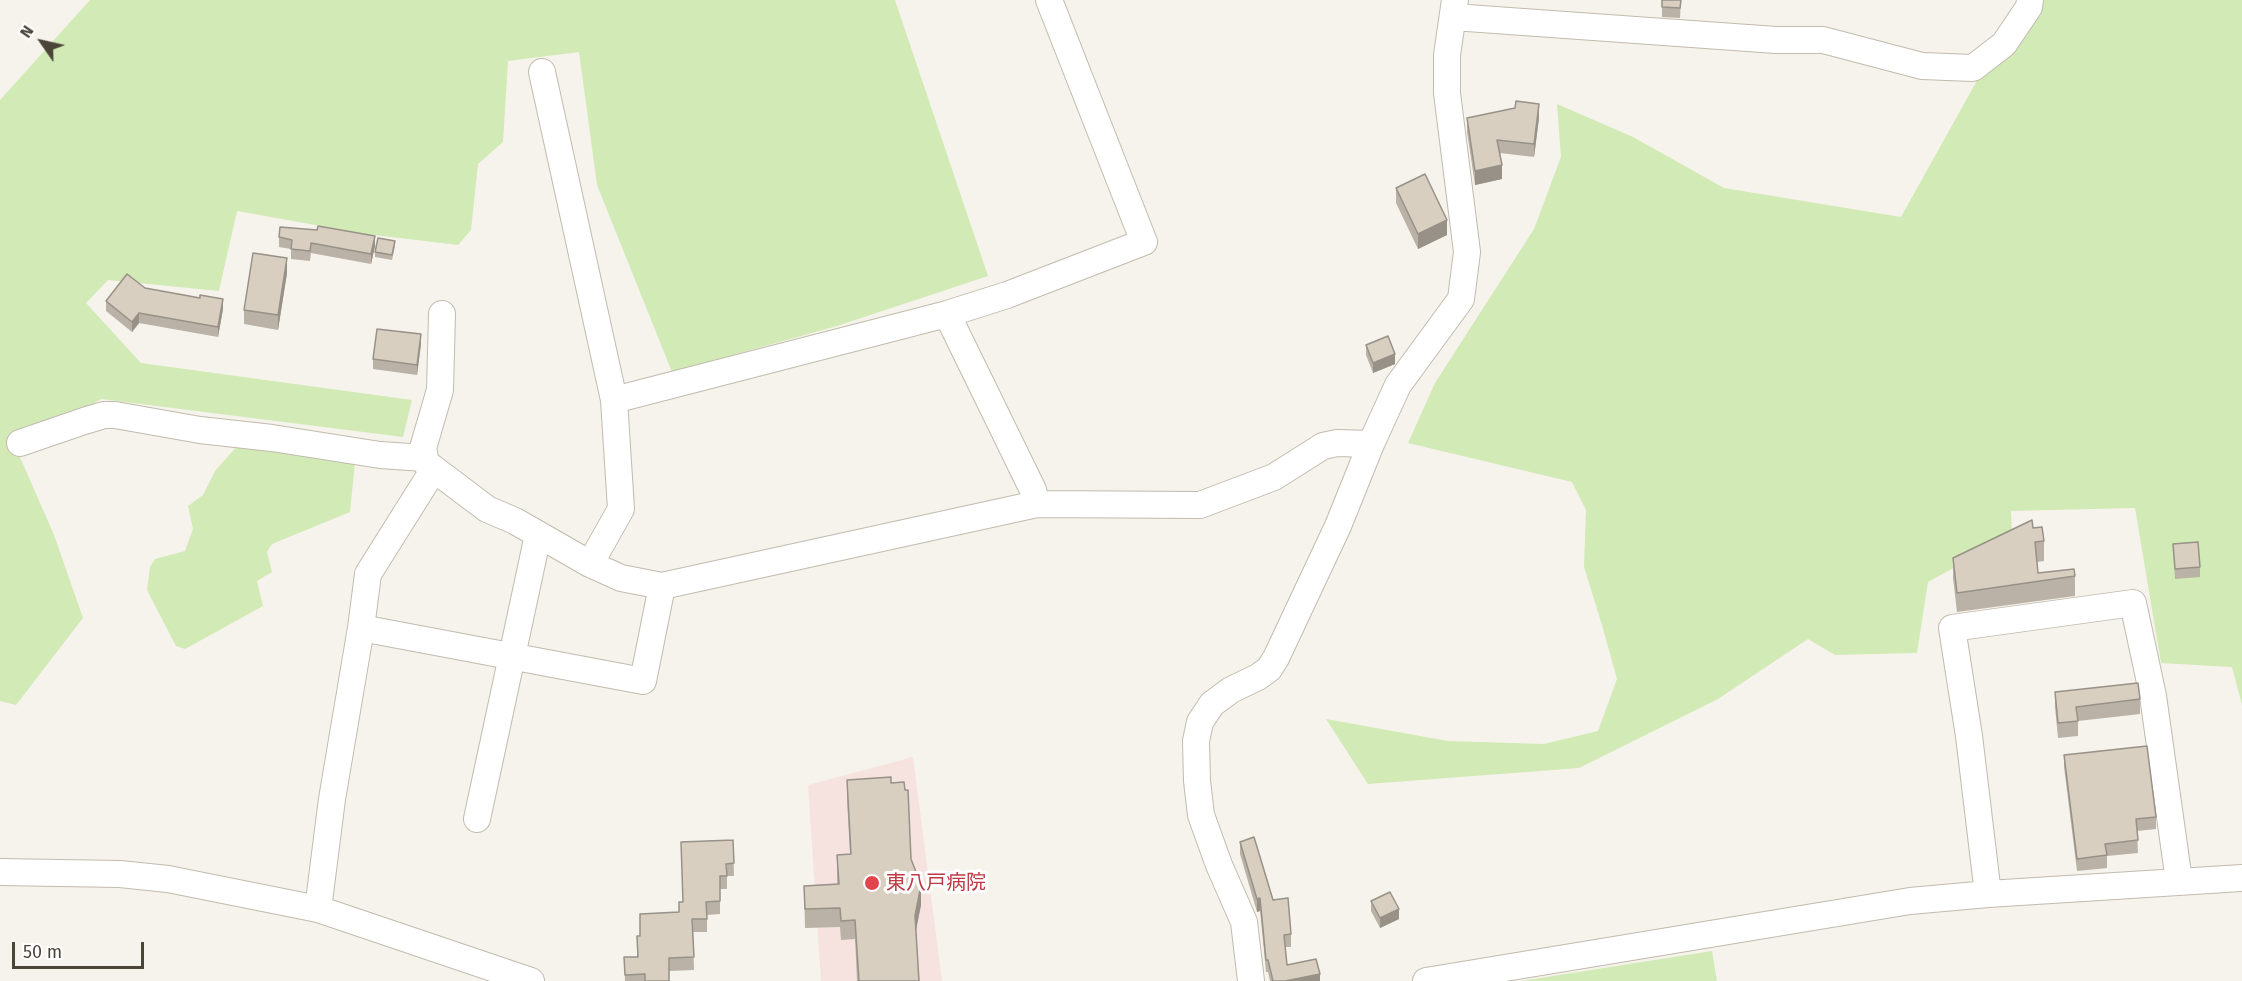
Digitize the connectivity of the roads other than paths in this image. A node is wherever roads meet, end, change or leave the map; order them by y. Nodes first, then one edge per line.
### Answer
1 (1049, 0) edge
2 (2031, 0) edge
3 (1454, 8) edge
4 (542, 72) dead end
5 (442, 314) dead end
6 (947, 314) junction
7 (614, 400) junction
8 (20, 443) dead end
9 (1371, 444) junction
10 (429, 463) junction
11 (1037, 504) junction
12 (538, 535) junction
13 (591, 564) junction
14 (662, 586) junction
15 (361, 628) junction
16 (512, 656) junction
17 (477, 819) dead end
18 (0, 872) edge
19 (2242, 878) edge
20 (2179, 881) junction
21 (1988, 894) junction
22 (318, 909) junction
23 (531, 981) edge
24 (1251, 981) edge
25 (1426, 981) edge

1 - 6 street
2 - 3 street
3 - 9 street
4 - 7 street
5 - 10 street
6 - 7 street
6 - 11 street
7 - 13 street
8 - 10 street
9 - 11 street
9 - 24 street
10 - 12 street
10 - 15 street
11 - 14 street
12 - 13 street
12 - 16 street
13 - 14 street
14 - 16 street
15 - 16 street
15 - 22 street
16 - 17 street
18 - 22 street
19 - 20 street
20 - 21 street
20 - 21 street
21 - 25 street
22 - 23 street

